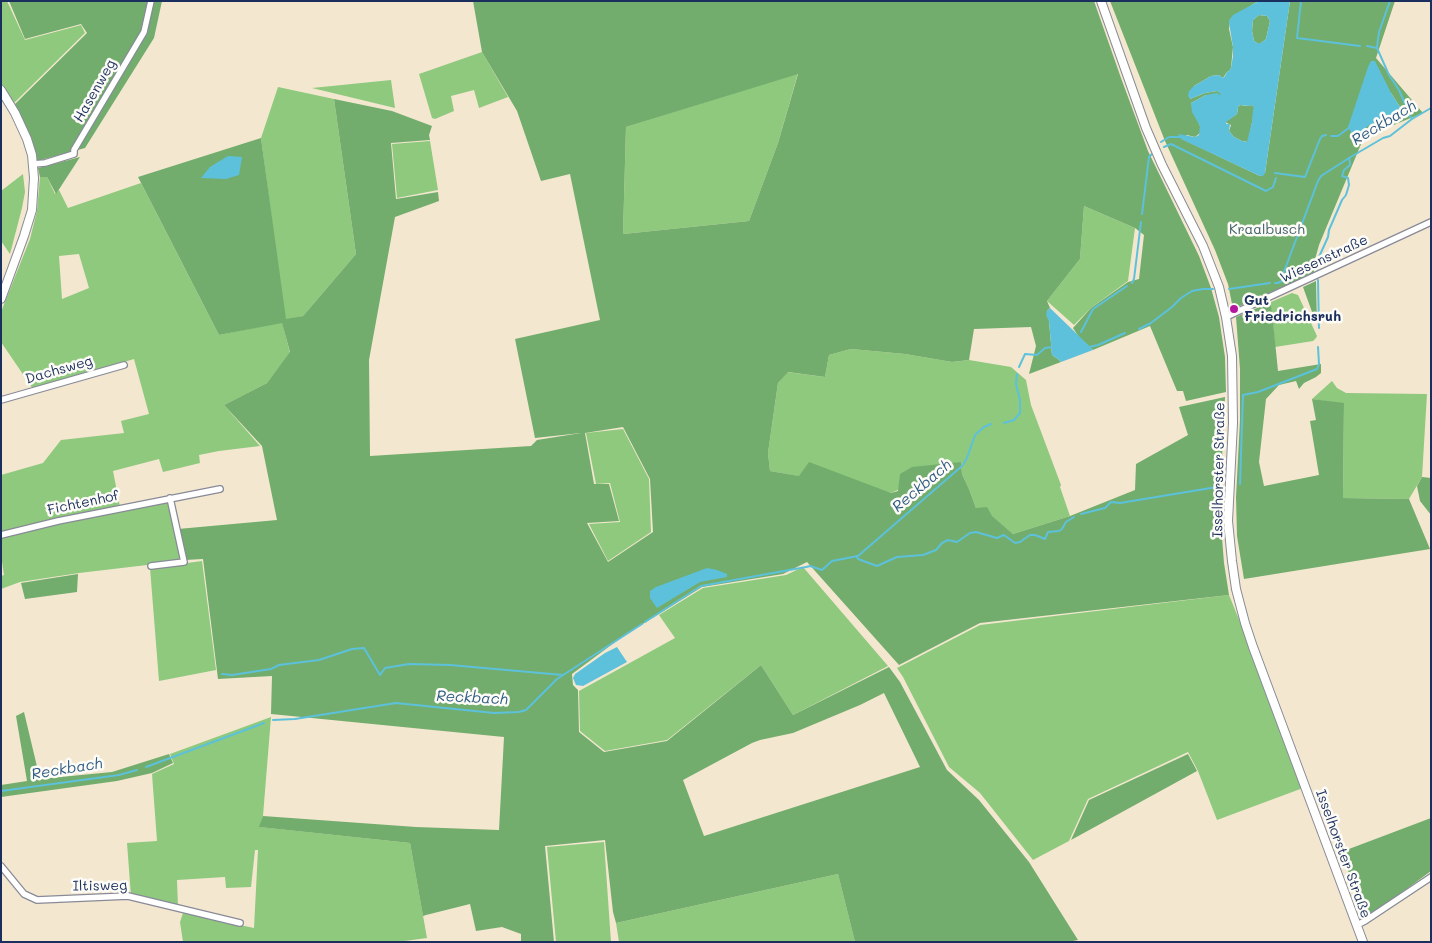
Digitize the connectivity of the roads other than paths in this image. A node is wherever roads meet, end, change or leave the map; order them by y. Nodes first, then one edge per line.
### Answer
1 (151, 1) edge
2 (1101, 1) edge
3 (1, 90) edge
4 (33, 164) junction
5 (1431, 222) edge
6 (1, 299) edge
7 (1226, 317) junction
8 (124, 365) dead end
9 (1, 400) edge
10 (220, 489) dead end
11 (170, 498) junction
12 (1, 535) edge
13 (151, 566) dead end
14 (1, 866) edge
15 (1431, 877) edge
16 (240, 922) dead end
17 (1356, 925) junction
18 (1362, 942) edge

1 - 4 street, Hasenweg
2 - 7 street, Isselhorster Straße
3 - 4 street
4 - 6 street
5 - 7 street, Wiesenstraße
7 - 17 street, Isselhorster Straße
8 - 9 street, Dachsweg
10 - 11 street, Fichtenhof
11 - 12 street, Fichtenhof
11 - 13 street
14 - 16 street, Iltisweg
15 - 17 street
17 - 18 street, Isselhorster Straße

